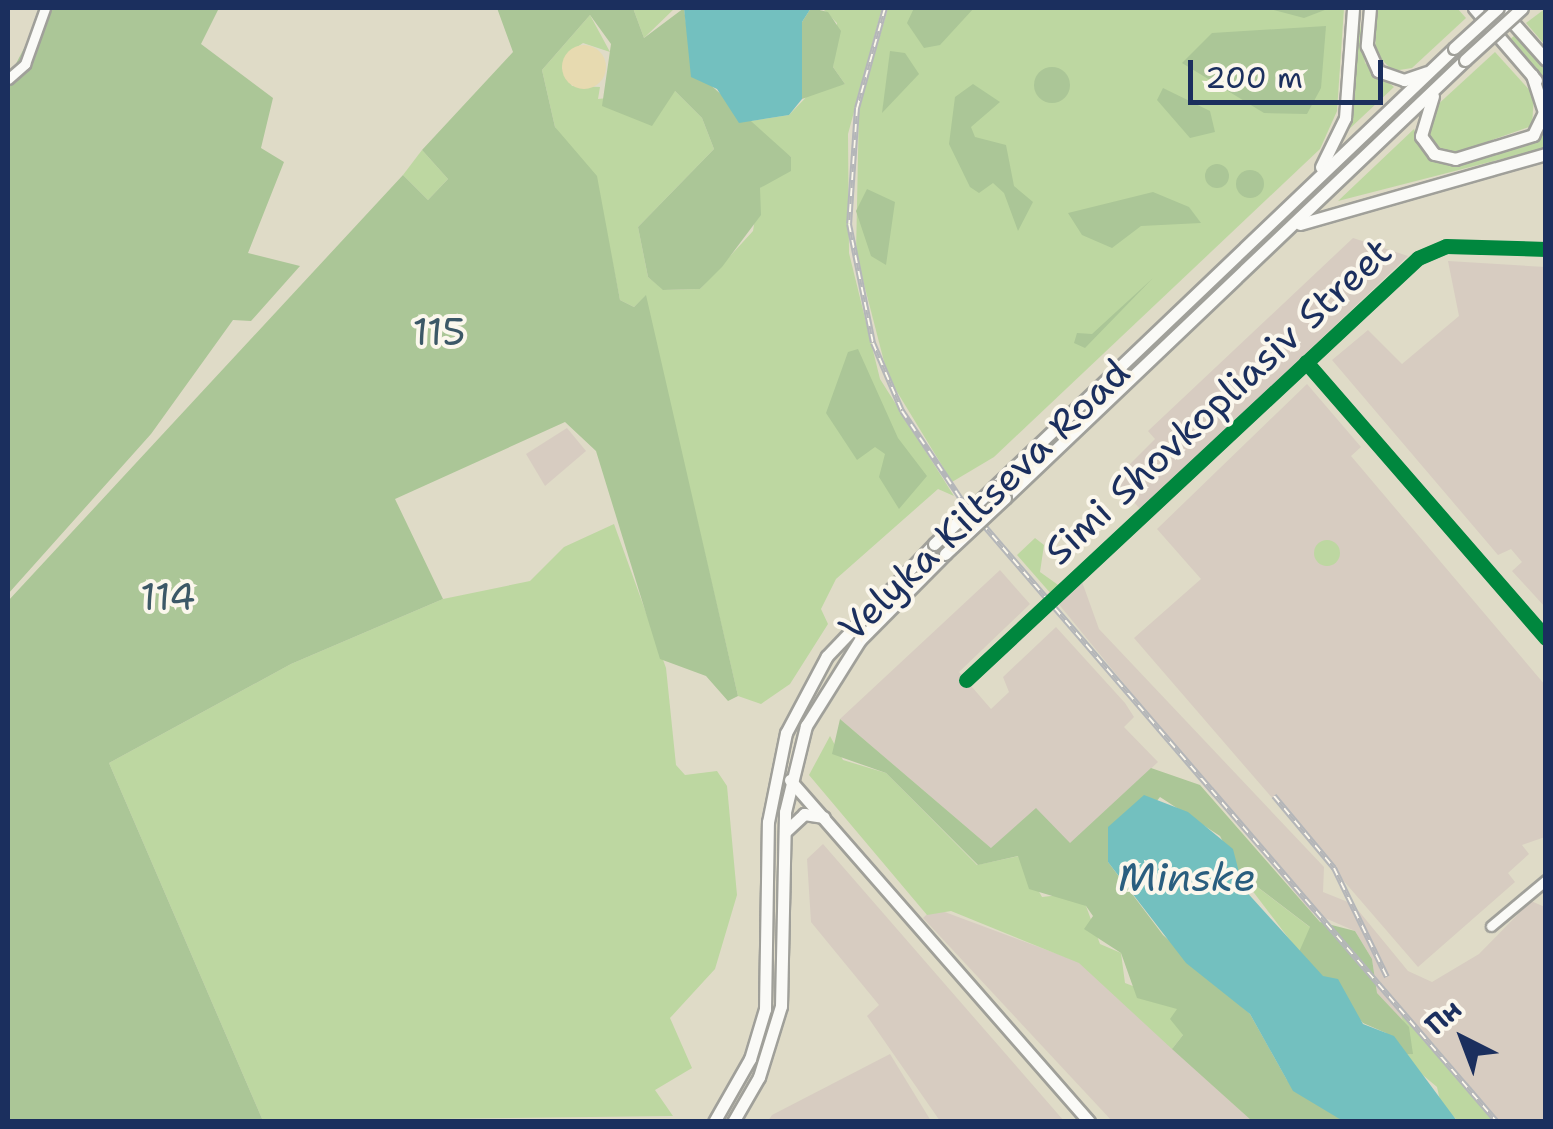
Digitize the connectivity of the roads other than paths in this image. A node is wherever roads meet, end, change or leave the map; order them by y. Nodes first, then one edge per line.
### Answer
1 (45, 8) edge
2 (1353, 8) edge
3 (1370, 8) edge
4 (1474, 8) edge
5 (1499, 8) edge
6 (1522, 8) edge
7 (1544, 57) edge
8 (1431, 70) junction
9 (1532, 75) junction
10 (8, 79) edge
11 (1444, 80) junction
12 (1546, 91) edge
13 (1546, 154) edge
14 (1310, 184) junction
15 (1279, 236) junction
16 (1546, 249) edge
17 (1306, 362) junction
18 (1546, 638) edge
19 (966, 680) dead end
20 (790, 780) junction
21 (824, 816) junction
22 (784, 835) junction
23 (1546, 880) edge
24 (1491, 926) dead end
25 (714, 1122) edge
26 (732, 1122) edge
27 (1089, 1122) edge

1 - 10 street
2 - 14 main road
3 - 8 main road
4 - 9 main road
5 - 7 main road
5 - 8 main road, Velyka Kiltseva Road, bridge
6 - 11 main road, Velyka Kiltseva Road, bridge
8 - 14 main road, Velyka Kiltseva Road
9 - 11 main road
9 - 12 main road
11 - 15 main road, Velyka Kiltseva Road
13 - 15 main road
14 - 25 main road, Velyka Kiltseva Road, bridge
15 - 20 main road, Velyka Kiltseva Road, bridge
16 - 17 street, Simi Shovkopliasiv Street
17 - 18 street
17 - 19 street, Simi Shovkopliasiv Street
20 - 21 main road
20 - 22 main road, Velyka Kiltseva Road
21 - 22 main road
21 - 27 main road
22 - 26 main road
23 - 24 street

